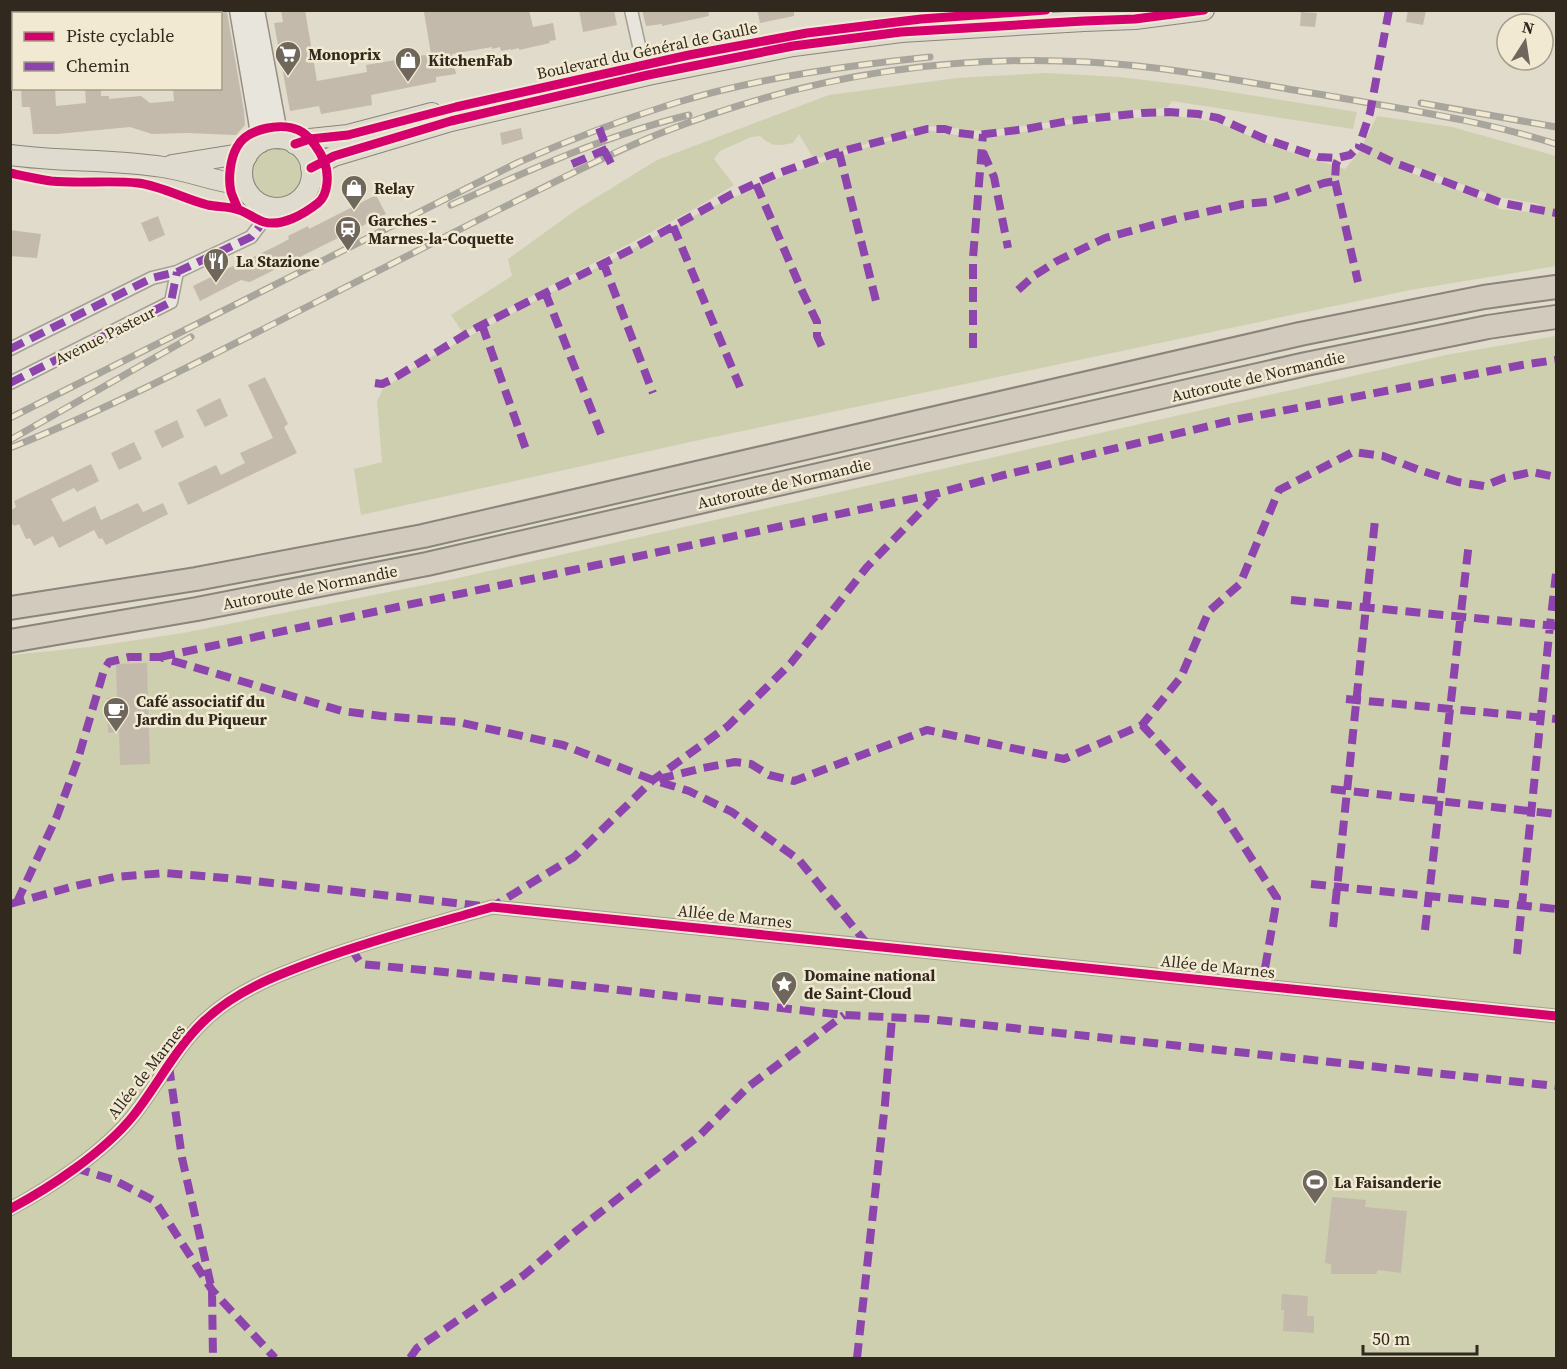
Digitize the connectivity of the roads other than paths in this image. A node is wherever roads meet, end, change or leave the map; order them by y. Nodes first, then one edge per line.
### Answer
1 (239, 10) edge
2 (255, 10) edge
3 (631, 10) edge
4 (1046, 10) edge
5 (1204, 10) edge
6 (1083, 16) edge
7 (646, 70) junction
8 (271, 145) junction
9 (10, 155) edge
10 (163, 167) junction
11 (312, 168) junction
12 (244, 185) junction
13 (268, 207) junction
14 (177, 272) junction
15 (1557, 287) edge
16 (1557, 317) edge
17 (10, 349) edge
18 (10, 382) edge
19 (10, 608) edge
20 (10, 641) edge
21 (1557, 1016) edge
22 (10, 1209) edge

1 - 8 street
2 - 8 street
3 - 7 street
4 - 7 main road, Boulevard du Général de Gaulle
5 - 6 main road, Boulevard du Général de Gaulle
6 - 7 main road, Boulevard du Général de Gaulle
7 - 8 main road, Boulevard du Général de Gaulle
7 - 11 main road, Boulevard du Général de Gaulle
8 - 10 main road, Boulevard du Général de Gaulle
8 - 11 main road
8 - 12 main road
9 - 10 main road
10 - 12 main road
11 - 13 main road
12 - 13 main road
13 - 14 street, Avenue Pasteur
14 - 17 street, Avenue Pasteur
14 - 18 street, Avenue Pasteur
15 - 19 highway, Autoroute de Normandie
16 - 20 highway, Autoroute de Normandie
21 - 22 street, Allée de Marnes

